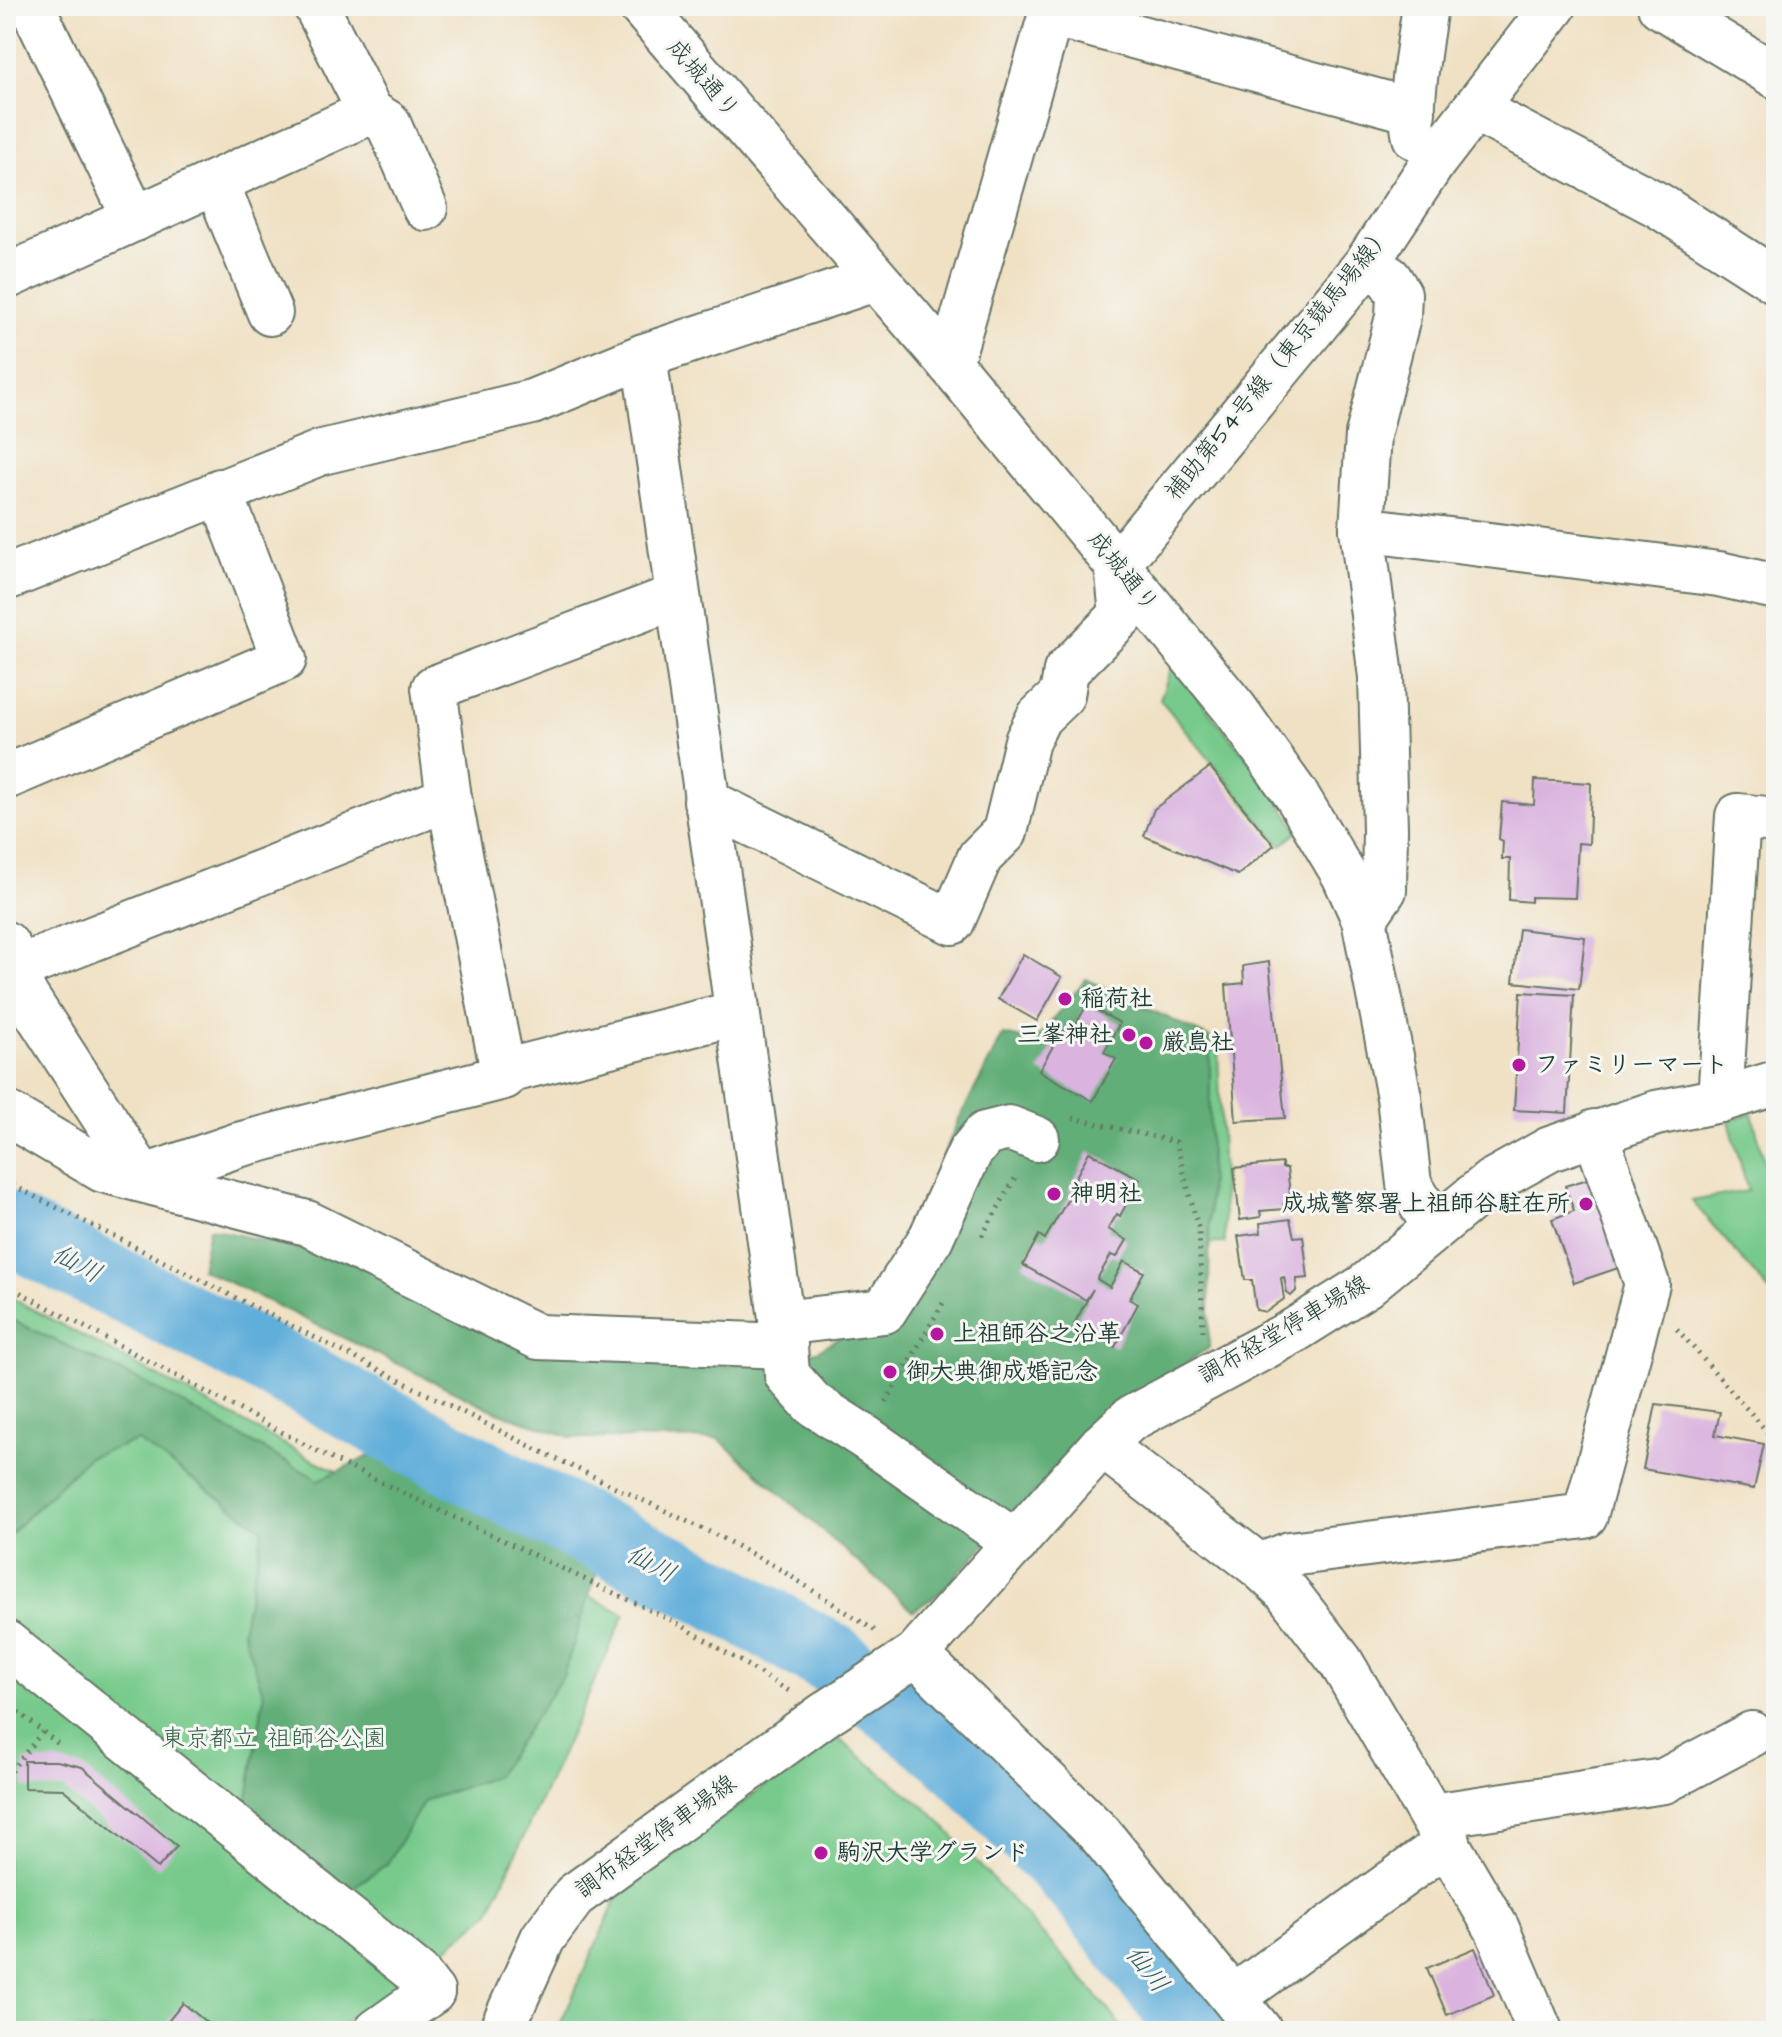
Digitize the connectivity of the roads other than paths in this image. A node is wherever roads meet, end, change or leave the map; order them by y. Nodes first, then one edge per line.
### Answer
1 (32, 6) edge
2 (316, 6) edge
3 (641, 6) edge
4 (1425, 6) edge
5 (1554, 6) edge
6 (1660, 6) edge
7 (1776, 76) edge
8 (1475, 109) junction
9 (1413, 111) junction
10 (370, 112) junction
11 (1434, 161) junction
12 (216, 182) junction
13 (425, 208) dead end
14 (135, 219) junction
15 (1366, 264) junction
16 (6, 277) edge
17 (875, 279) junction
18 (1776, 281) edge
19 (270, 313) dead end
20 (644, 356) junction
21 (950, 364) junction
22 (220, 491) junction
23 (1362, 529) junction
24 (1117, 565) junction
25 (6, 578) edge
26 (1776, 587) edge
27 (677, 596) junction
28 (6, 777) edge
29 (449, 798) junction
30 (706, 801) junction
31 (1776, 820) edge
32 (1364, 919) junction
33 (13, 956) edge
34 (737, 1013) junction
35 (503, 1072) junction
36 (1776, 1083) edge
37 (1720, 1100) junction
38 (6, 1113) edge
39 (1052, 1128) road end
40 (1595, 1132) junction
41 (139, 1179) junction
42 (1435, 1227) junction
43 (783, 1334) junction
44 (1102, 1445) junction
45 (1016, 1543) junction
46 (1259, 1566) junction
47 (6, 1643) edge
48 (910, 1658) junction
49 (1752, 1734) dead end
50 (1440, 1829) junction
51 (1234, 1997) junction
52 (377, 2031) edge
53 (501, 2031) edge
54 (1260, 2031) edge
55 (1540, 2031) edge

1 - 14 street
2 - 10 street
3 - 17 street, 成城通り
4 - 9 street
5 - 8 street, 補助第54号線（東京競馬場線）
6 - 7 street
8 - 11 street, 補助第54号線（東京競馬場線）
8 - 18 street
9 - 11 street
9 - 21 street
10 - 12 street
10 - 13 street
11 - 15 street, 補助第54号線（東京競馬場線）
12 - 14 street
12 - 19 street
14 - 16 street
15 - 23 street
15 - 24 street, 補助第54号線（東京競馬場線）
17 - 20 street
17 - 21 street, 成城通り
20 - 22 street
20 - 27 street
21 - 24 street, 成城通り
22 - 25 street
22 - 28 street
23 - 26 street
23 - 32 street
24 - 30 street
24 - 32 street, 成城通り
27 - 29 street
27 - 30 street
29 - 33 street
29 - 35 street
30 - 34 street
31 - 37 street
32 - 42 street, 成城通り
33 - 41 street
34 - 35 street
34 - 43 street
35 - 41 street
36 - 37 street, 調布経堂停車場線
37 - 40 street, 調布経堂停車場線
38 - 41 street
39 - 43 street
40 - 42 street, 調布経堂停車場線
40 - 46 street
41 - 43 street
42 - 44 street, 調布経堂停車場線
43 - 45 street
44 - 45 street, 調布経堂停車場線
44 - 46 street
45 - 48 street, 調布経堂停車場線
46 - 50 street
47 - 52 street
48 - 51 street
48 - 53 street, 調布経堂停車場線
49 - 50 street
50 - 51 street
50 - 55 street
51 - 54 street

